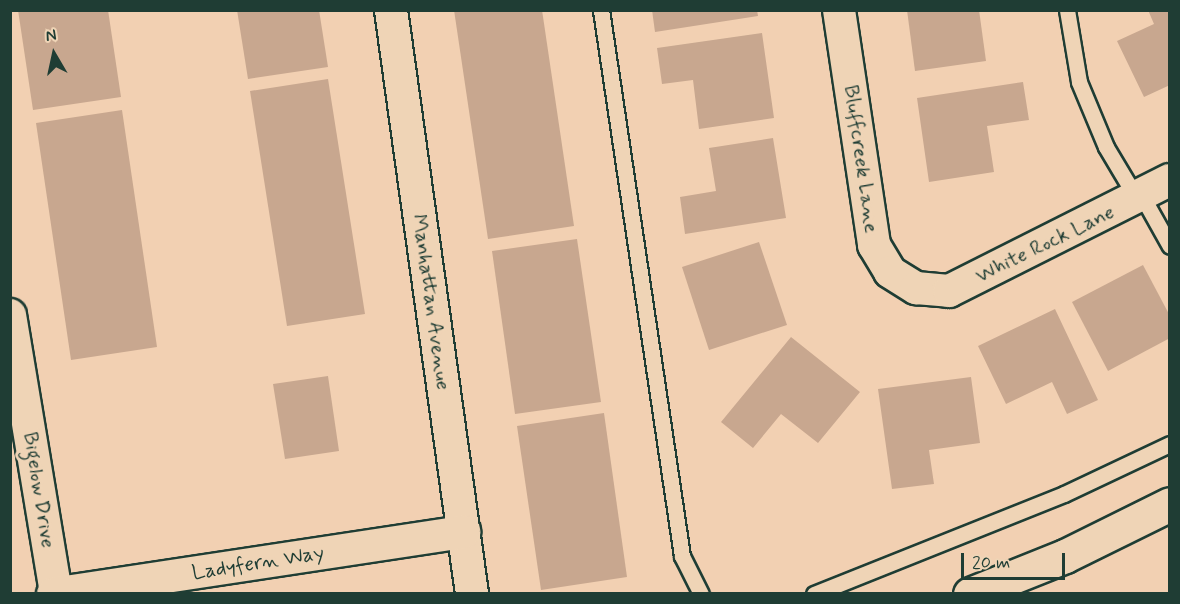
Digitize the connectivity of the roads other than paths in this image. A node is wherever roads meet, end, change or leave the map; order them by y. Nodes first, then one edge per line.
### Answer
1 (391, 10) edge
2 (601, 10) edge
3 (839, 10) edge
4 (1067, 10) edge
5 (1170, 180) edge
6 (1139, 197) junction
7 (1170, 246) edge
8 (916, 288) joint
9 (10, 315) edge
10 (1170, 444) edge
11 (1170, 504) edge
12 (464, 532) junction
13 (55, 593) edge
14 (472, 594) edge
15 (700, 594) edge
16 (814, 594) edge
17 (970, 594) edge

1 - 12 street, Manhattan Avenue
2 - 15 lane
3 - 8 street, Bluffcreek Lane
4 - 6 lane
5 - 6 street, White Rock Lane
6 - 7 lane
6 - 8 street, White Rock Lane
9 - 13 street, Bigelow Drive
10 - 16 lane
11 - 17 main road
12 - 13 street, Ladyfern Way
12 - 14 street, Manhattan Avenue

